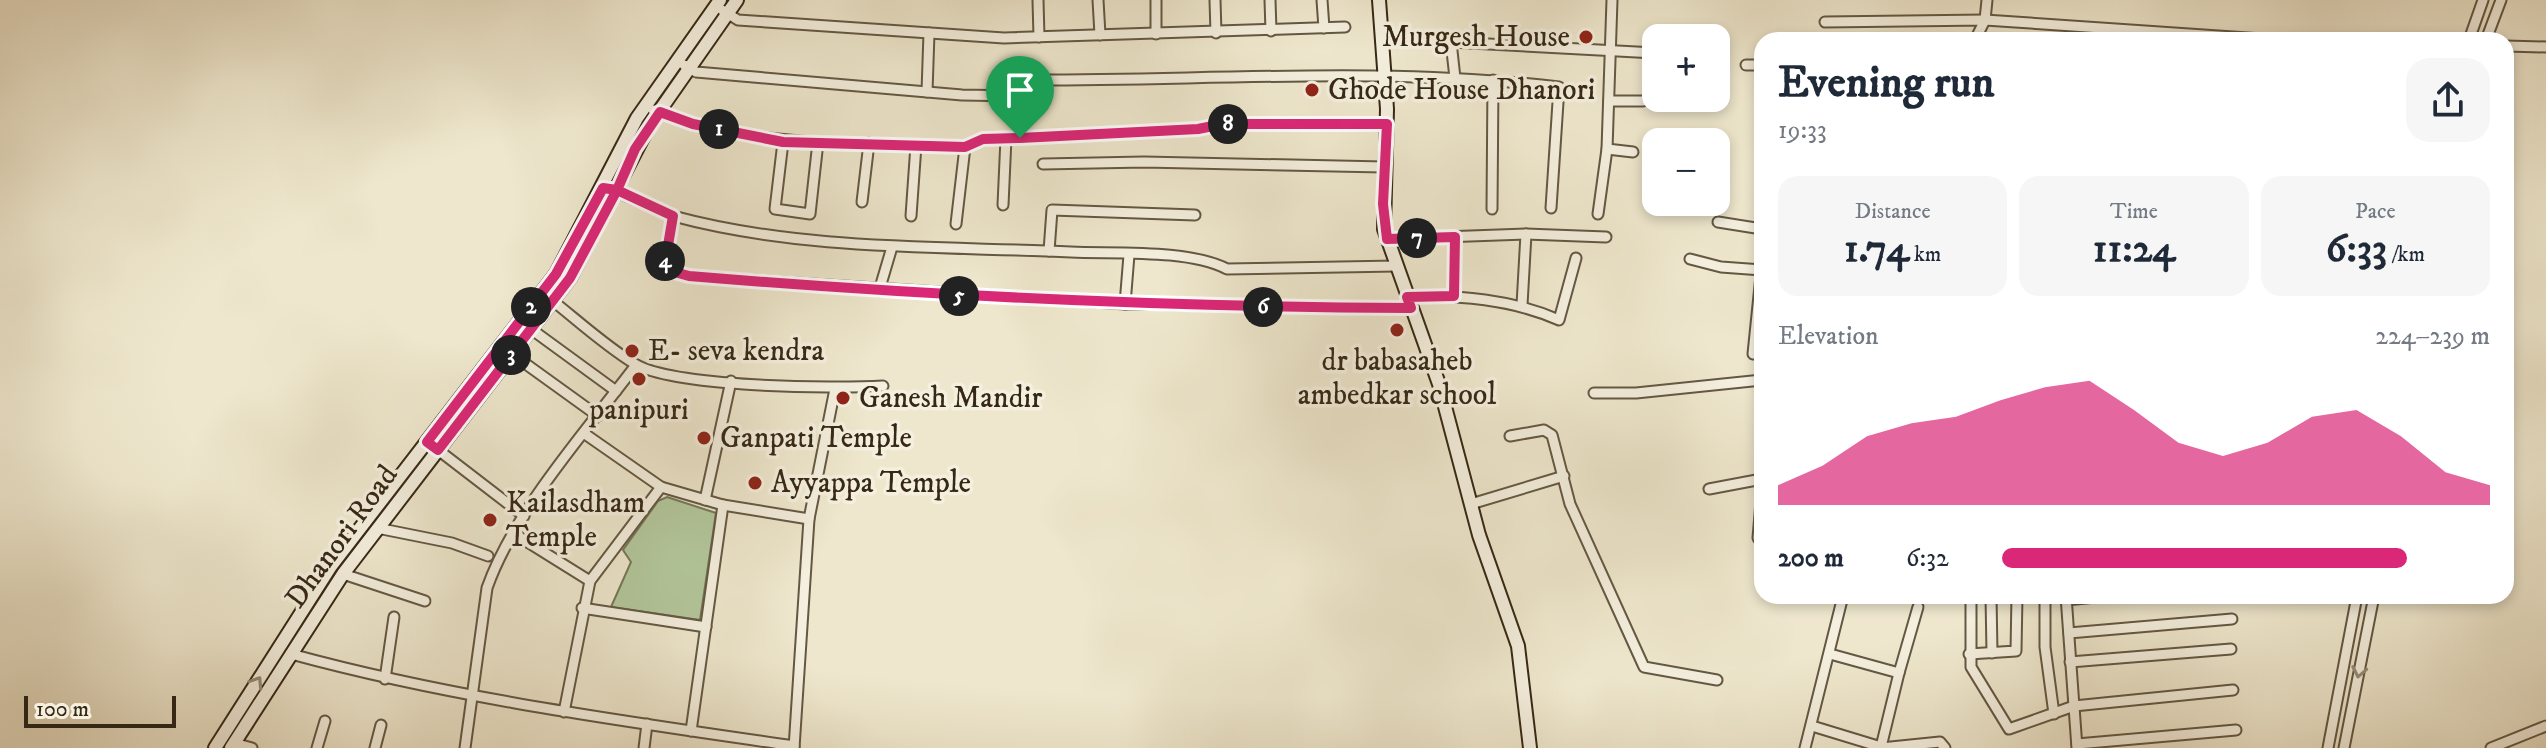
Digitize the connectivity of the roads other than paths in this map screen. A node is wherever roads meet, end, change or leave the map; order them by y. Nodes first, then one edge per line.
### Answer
1 (737, 0) edge
2 (1038, 0) edge
3 (1098, 0) edge
4 (1156, 0) edge
5 (1215, 0) edge
6 (1270, 0) edge
7 (1322, 0) edge
8 (1379, 0) edge
9 (1612, 0) edge
10 (1987, 0) edge
11 (2483, 0) edge
12 (2501, 0) edge
13 (721, 7) edge
14 (1985, 20) junction
15 (1825, 22) dead end
16 (1345, 27) dead end
17 (1324, 28) junction
18 (1271, 31) junction
19 (1979, 32) edge
20 (2160, 32) edge
21 (2472, 32) edge
22 (2489, 32) edge
23 (929, 33) junction
24 (1216, 33) junction
25 (1156, 34) junction
26 (1100, 35) junction
27 (1039, 37) junction
28 (2514, 46) edge
29 (2546, 47) edge
30 (1611, 51) junction
31 (1642, 52) edge
32 (678, 61) junction
33 (1746, 65) dead end
34 (1754, 65) edge
35 (690, 68) junction
36 (1386, 74) junction
37 (1455, 78) junction
38 (1493, 80) junction
39 (927, 92) junction
40 (1609, 101) junction
41 (1642, 101) edge
42 (646, 107) junction
43 (660, 112) junction
44 (1387, 124) junction
45 (1006, 138) junction
46 (783, 142) junction
47 (818, 142) junction
48 (869, 143) junction
49 (916, 145) junction
50 (629, 146) junction
51 (965, 147) junction
52 (1607, 149) junction
53 (1633, 152) dead end
54 (1043, 164) dead end
55 (1384, 167) junction
56 (603, 188) junction
57 (617, 190) junction
58 (862, 202) dead end
59 (1003, 205) dead end
60 (1551, 208) dead end
61 (1492, 209) dead end
62 (1598, 214) dead end
63 (1195, 215) dead end
64 (673, 216) junction
65 (911, 216) dead end
66 (1718, 222) dead end
67 (956, 224) dead end
68 (1754, 228) edge
69 (1526, 234) junction
70 (1455, 237) junction
71 (1606, 237) dead end
72 (1387, 239) junction
73 (892, 247) junction
74 (1049, 251) junction
75 (1129, 255) junction
76 (1576, 258) dead end
77 (1690, 259) dead end
78 (1396, 266) junction
79 (1754, 268) edge
80 (879, 291) junction
81 (1454, 296) junction
82 (548, 297) junction
83 (1409, 303) junction
84 (1125, 304) junction
85 (1522, 305) junction
86 (531, 329) junction
87 (512, 354) junction
88 (636, 365) junction
89 (731, 381) junction
90 (1754, 381) edge
91 (883, 386) dead end
92 (835, 389) junction
93 (616, 391) junction
94 (1594, 393) dead end
95 (598, 416) junction
96 (585, 434) junction
97 (1510, 436) dead end
98 (432, 446) junction
99 (1564, 476) junction
100 (1754, 481) edge
101 (661, 487) junction
102 (1709, 489) dead end
103 (705, 500) junction
104 (1471, 504) junction
105 (723, 505) junction
106 (524, 516) junction
107 (809, 519) junction
108 (377, 528) junction
109 (513, 533) junction
110 (488, 556) dead end
111 (343, 574) junction
112 (590, 581) junction
113 (425, 601) dead end
114 (1841, 604) edge
115 (1971, 604) edge
116 (1991, 604) edge
117 (2017, 604) edge
118 (2045, 604) edge
119 (2067, 604) edge
120 (2355, 604) edge
121 (2372, 604) edge
122 (1918, 607) dead end
123 (582, 608) junction
124 (394, 617) dead end
125 (2232, 619) dead end
126 (706, 627) junction
127 (2069, 633) junction
128 (2231, 649) dead end
129 (1992, 653) junction
130 (291, 654) junction
131 (1830, 654) junction
132 (1969, 654) junction
133 (2070, 662) junction
134 (1899, 673) junction
135 (385, 679) junction
136 (1717, 680) dead end
137 (2233, 690) dead end
138 (471, 696) junction
139 (2074, 706) junction
140 (564, 712) junction
141 (2054, 714) junction
142 (325, 721) dead end
143 (647, 724) junction
144 (381, 725) dead end
145 (1812, 726) junction
146 (2546, 726) edge
147 (2236, 730) dead end
148 (691, 731) junction
149 (233, 746) edge
150 (2077, 746) edge
151 (794, 747) edge
152 (1881, 747) edge
153 (215, 748) edge
154 (252, 748) edge
155 (317, 748) edge
156 (375, 748) edge
157 (465, 748) edge
158 (644, 748) edge
159 (1530, 748) edge
160 (1805, 748) edge
161 (1945, 748) edge
162 (2328, 748) edge
163 (2344, 748) edge
164 (2491, 748) edge

1 - 13 main road, Dhanori Road
2 - 27 street
3 - 26 street
4 - 25 street
5 - 24 street
6 - 18 street
7 - 17 street
8 - 36 main road
9 - 30 street
10 - 14 street
11 - 21 street
12 - 22 street
13 - 23 street
13 - 32 main road, Dhanori Road
13 - 35 main road, Dhanori Road
14 - 15 street
14 - 19 street
14 - 20 street
16 - 17 street
17 - 18 street
18 - 24 street
23 - 27 street
23 - 39 street
24 - 25 street
25 - 26 street
26 - 27 street
28 - 29 street
30 - 31 street
30 - 37 street
30 - 40 street
32 - 35 street
32 - 42 main road, Dhanori Road
33 - 34 street
35 - 39 street
35 - 43 main road, Dhanori Road
36 - 37 street
36 - 39 street
36 - 44 main road
37 - 38 street
38 - 60 street
38 - 61 street
40 - 41 street
40 - 52 street
42 - 43 street
42 - 50 main road, Dhanori Road
43 - 46 street
43 - 50 main road, Dhanori Road
44 - 45 street
44 - 55 main road
45 - 51 street
45 - 59 street
46 - 47 street
46 - 47 street
47 - 48 street
48 - 49 street
48 - 58 street
49 - 51 street
49 - 65 street
50 - 56 main road, Dhanori Road
50 - 57 main road, Dhanori Road
51 - 67 street
52 - 53 street
52 - 62 street
54 - 55 street
55 - 72 main road
56 - 57 street
56 - 82 main road, Dhanori Road
57 - 64 street
57 - 82 main road, Dhanori Road
63 - 74 street
64 - 73 street
64 - 80 street
66 - 68 street
69 - 70 street
69 - 71 street
69 - 85 street
70 - 72 street
70 - 81 street
72 - 78 main road
73 - 74 street
73 - 80 street
74 - 75 street
75 - 78 street
75 - 84 street
76 - 85 street
77 - 79 street
78 - 83 main road
80 - 84 street
81 - 83 street
81 - 85 street
82 - 86 main road, Dhanori Road
82 - 88 street
82 - 98 main road, Dhanori Road
83 - 84 street
83 - 104 main road
86 - 87 main road, Dhanori Road
86 - 93 street
87 - 95 street
87 - 98 main road, Dhanori Road
88 - 89 street
88 - 93 street
89 - 92 street
89 - 103 street
90 - 94 street
91 - 92 street
92 - 107 street
93 - 95 street
95 - 96 street
96 - 101 street
96 - 106 street
97 - 99 street
98 - 106 street
98 - 108 main road, Dhanori Road
153 -> 98 main road, Dhanori Road
99 - 104 street
99 - 136 street
100 - 102 street
101 - 103 street
101 - 112 street
103 - 105 street
104 - 159 main road
105 - 107 street
105 - 126 street
106 - 109 street
107 - 151 street
108 - 110 street
108 - 111 main road, Dhanori Road
109 - 112 street
109 - 138 street
111 - 113 street
111 - 130 main road, Dhanori Road
112 - 123 street
114 - 131 street
115 - 132 street
116 - 129 street
117 - 129 street
118 - 141 street
119 - 127 street
120 - 162 street
121 -> 163 street
122 - 134 street
123 - 126 street
123 - 140 street
124 - 135 street
125 - 127 street
126 - 148 street
127 - 133 street
128 - 133 street
129 - 132 street
130 - 135 street
130 - 149 main road, Dhanori Road
131 - 134 street
131 - 145 street
132 - 141 street
133 - 139 street
134 - 152 street
135 - 138 street
137 - 139 street
138 - 140 street
138 - 157 street
139 - 141 street
139 - 150 street
140 - 143 street
142 - 155 street
143 - 148 street
143 - 158 street
144 - 156 street
145 - 152 street
145 - 160 street
146 - 164 street
147 - 150 street
148 - 151 street
149 - 154 street
152 - 161 street

